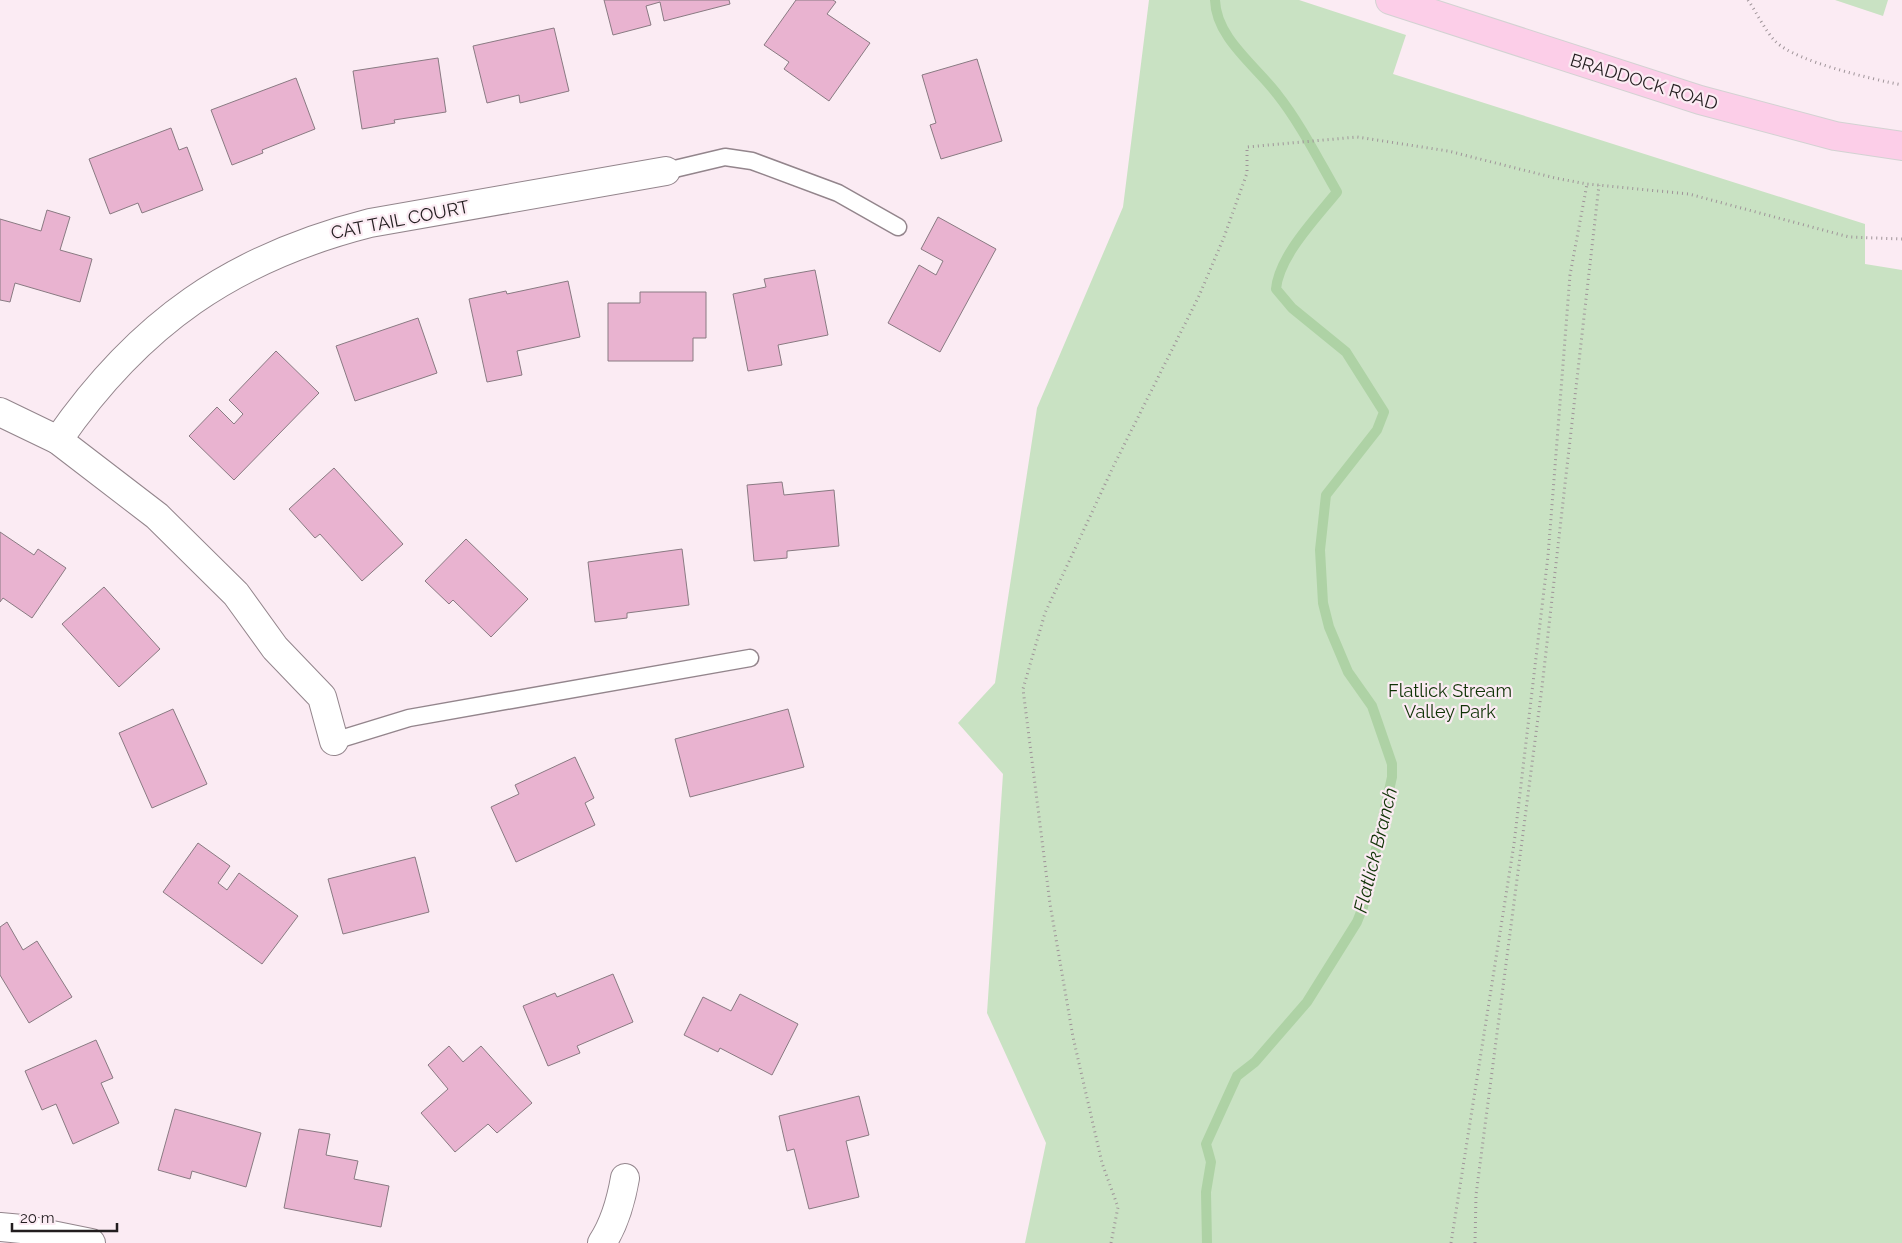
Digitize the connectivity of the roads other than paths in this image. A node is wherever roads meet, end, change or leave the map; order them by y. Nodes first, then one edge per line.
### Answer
1 (1390, 0) edge
2 (1902, 146) edge
3 (666, 171) joint
4 (898, 227) dead end
5 (0, 412) edge
6 (58, 440) junction
7 (750, 658) dead end
8 (334, 741) joint
9 (625, 1178) dead end
10 (0, 1227) edge
11 (91, 1243) edge
12 (602, 1243) edge

1 - 2 main road, BRADDOCK ROAD
3 - 4 lane
3 - 6 street, CAT TAIL COURT
5 - 6 street
6 - 8 street
7 - 8 lane
9 - 12 street
10 - 11 street

